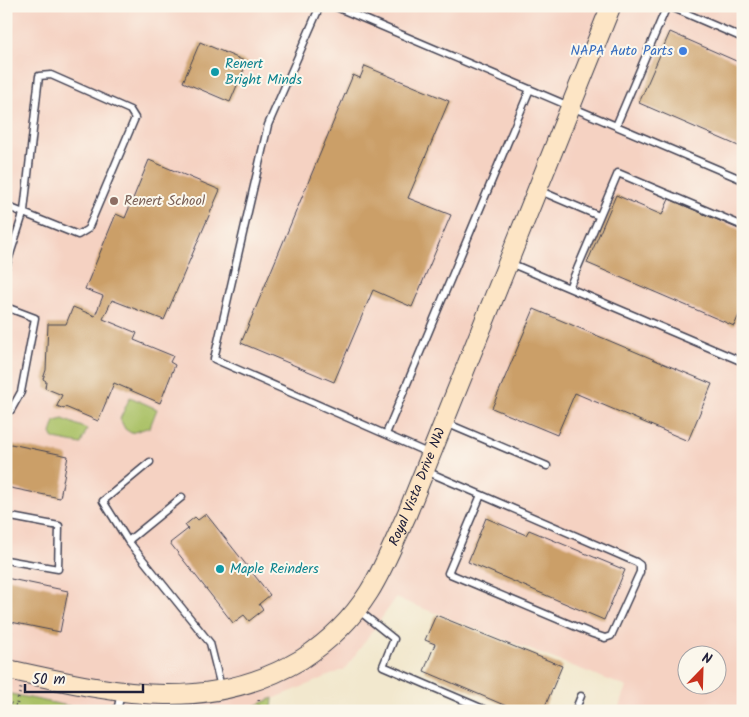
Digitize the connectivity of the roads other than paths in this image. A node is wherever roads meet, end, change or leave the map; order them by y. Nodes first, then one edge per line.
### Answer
1 (320, 6) edge
2 (334, 6) edge
3 (611, 6) edge
4 (668, 6) edge
5 (743, 38) edge
6 (530, 90) junction
7 (571, 107) junction
8 (616, 126) junction
9 (743, 180) edge
10 (537, 190) junction
11 (6, 206) edge
12 (24, 211) junction
13 (599, 216) junction
14 (743, 226) edge
15 (507, 262) junction
16 (6, 268) edge
17 (569, 288) junction
18 (6, 307) edge
19 (743, 362) edge
20 (6, 409) edge
21 (445, 422) junction
22 (386, 434) junction
23 (150, 462) dead end
24 (428, 462) junction
25 (547, 466) dead end
26 (481, 495) junction
27 (182, 497) dead end
28 (6, 516) edge
29 (128, 540) junction
30 (6, 560) edge
31 (357, 609) junction
32 (6, 669) edge
33 (121, 692) junction
34 (222, 693) junction
35 (581, 696) dead end
36 (117, 711) edge
37 (488, 711) edge
38 (575, 711) edge

1 - 22 lane
2 - 6 lane
3 - 7 street, Royal Vista Drive NW
4 - 5 lane
4 - 8 lane
6 - 7 lane
6 - 22 lane
7 - 8 lane
7 - 10 street, Royal Vista Drive NW
8 - 9 lane
10 - 13 lane
10 - 15 street, Royal Vista Drive NW
11 - 12 lane
12 - 12 lane
12 - 16 lane
13 - 14 lane
13 - 17 lane
15 - 17 lane
15 - 21 street, Royal Vista Drive NW
17 - 19 lane
18 - 20 lane
21 - 24 street, Royal Vista Drive NW
21 - 25 lane
22 - 24 lane
23 - 29 lane
24 - 26 lane
24 - 31 street, Royal Vista Drive NW
26 - 26 lane
27 - 29 lane
28 - 30 lane
29 - 34 lane
31 - 34 street, Royal Vista Drive NW
31 - 37 lane
32 - 33 street, Royal Vista Drive NW
33 - 34 street, Royal Vista Drive NW
33 - 36 lane
35 - 38 lane

